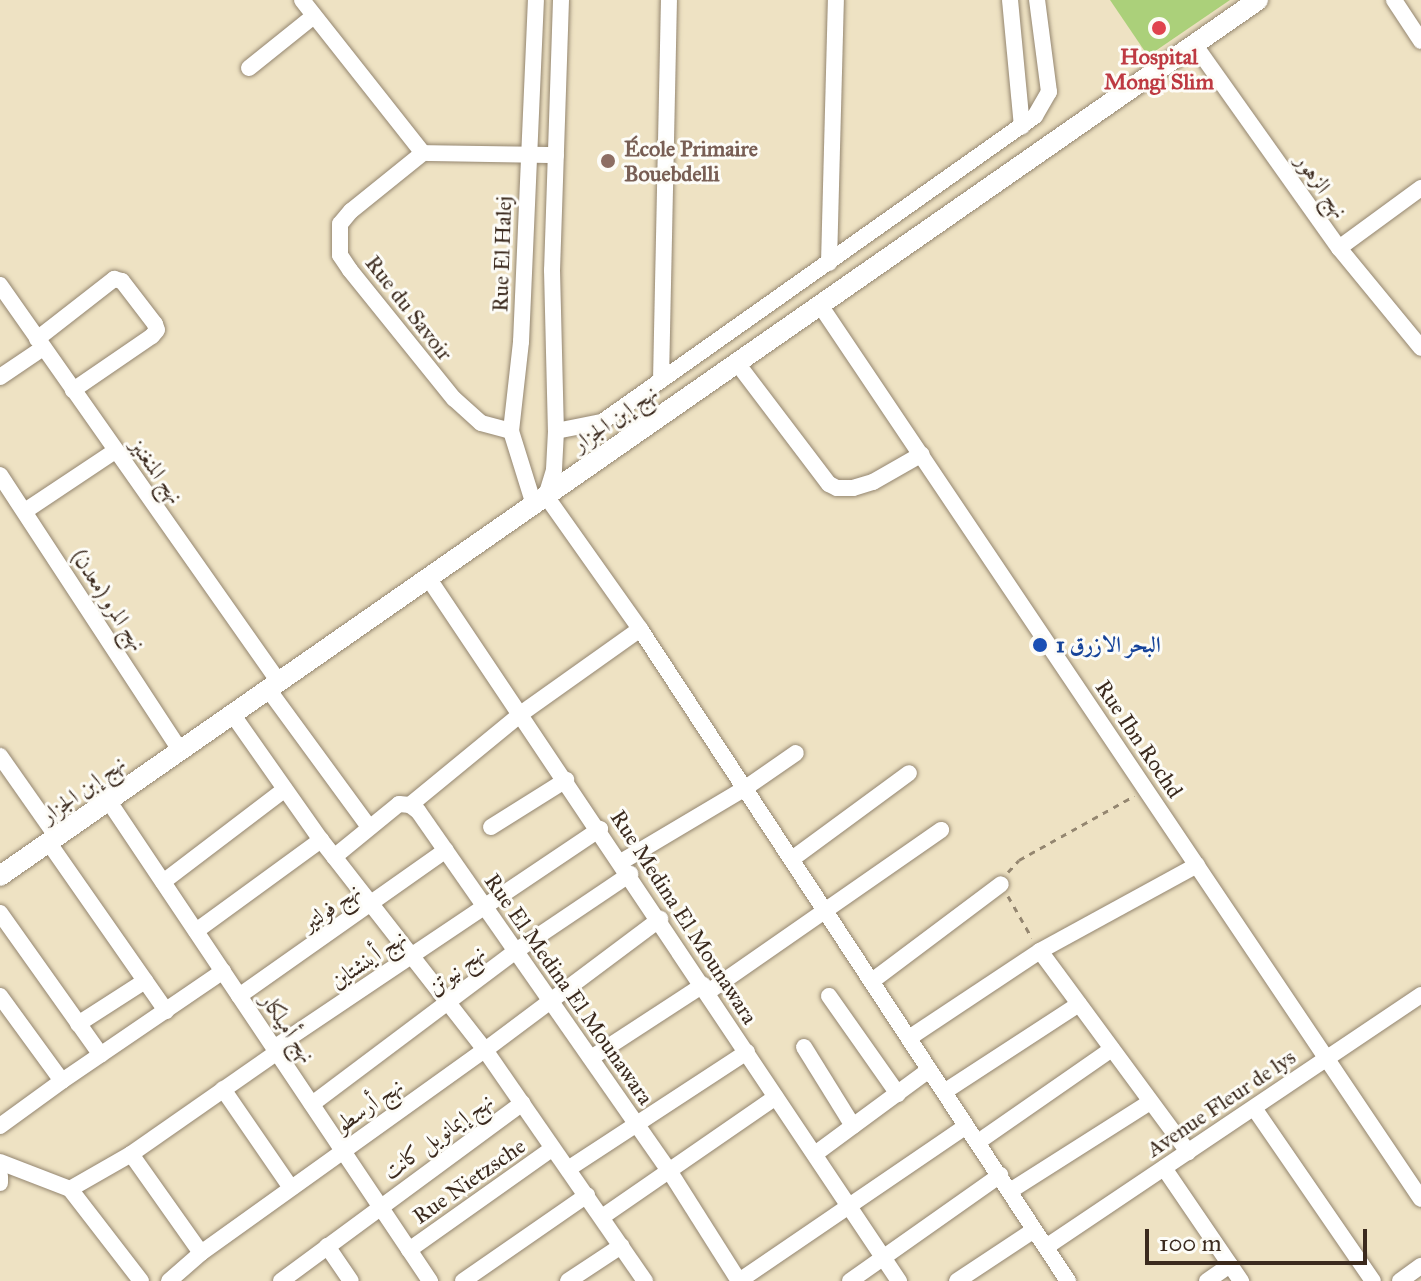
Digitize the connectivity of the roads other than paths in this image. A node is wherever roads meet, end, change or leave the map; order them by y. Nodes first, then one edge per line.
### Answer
1 (302, 0) edge
2 (536, 0) edge
3 (561, 0) edge
4 (669, 0) edge
5 (836, 0) edge
6 (1010, 0) edge
7 (1037, 0) edge
8 (1258, 0) edge
9 (1394, 0) edge
10 (314, 16) junction
11 (1421, 41) edge
12 (1194, 44) junction
13 (249, 68) dead end
14 (1022, 126) junction
15 (423, 153) junction
16 (529, 153) junction
17 (556, 155) junction
18 (1421, 188) edge
19 (1339, 248) junction
20 (829, 263) junction
21 (0, 285) edge
22 (820, 305) junction
23 (40, 343) junction
24 (1421, 348) edge
25 (737, 363) junction
26 (0, 377) edge
27 (661, 380) junction
28 (73, 390) junction
29 (511, 431) junction
30 (556, 431) junction
31 (115, 451) junction
32 (922, 454) junction
33 (0, 475) edge
34 (540, 500) junction
35 (25, 511) junction
36 (429, 579) junction
37 (640, 629) junction
38 (273, 686) junction
39 (522, 713) junction
40 (233, 715) junction
41 (179, 749) junction
42 (796, 753) dead end
43 (0, 756) edge
44 (909, 773) dead end
45 (566, 780) junction
46 (285, 789) junction
47 (744, 789) junction
48 (108, 800) junction
49 (410, 805) junction
50 (369, 827) junction
51 (491, 827) dead end
52 (600, 829) junction
53 (941, 830) dead end
54 (53, 840) junction
55 (321, 840) junction
56 (446, 850) junction
57 (334, 857) junction
58 (792, 859) junction
59 (1197, 865) junction
60 (626, 868) junction
61 (0, 876) edge
62 (163, 882) junction
63 (1001, 884) road end
64 (485, 905) junction
65 (372, 906) junction
66 (827, 912) junction
67 (0, 913) edge
68 (660, 919) junction
69 (196, 931) junction
70 (516, 951) junction
71 (1040, 951) junction
72 (412, 955) junction
73 (223, 971) junction
74 (145, 981) junction
75 (872, 981) junction
76 (705, 988) junction
77 (1421, 995) edge
78 (0, 996) edge
79 (239, 996) junction
80 (829, 996) dead end
81 (551, 1000) junction
82 (449, 1004) junction
83 (1079, 1004) junction
84 (166, 1011) junction
85 (78, 1024) junction
86 (909, 1038) junction
87 (804, 1047) dead end
88 (1112, 1049) junction
89 (276, 1050) junction
90 (485, 1050) junction
91 (747, 1052) junction
92 (101, 1055) junction
93 (591, 1058) junction
94 (1327, 1059) junction
95 (929, 1070) junction
96 (62, 1081) junction
97 (223, 1089) junction
98 (944, 1092) junction
99 (898, 1094) junction
100 (776, 1097) junction
101 (1150, 1102) junction
102 (522, 1103) junction
103 (312, 1104) junction
104 (1254, 1108) junction
105 (638, 1125) junction
106 (0, 1126) edge
107 (853, 1126) junction
108 (966, 1126) junction
109 (978, 1142) junction
110 (553, 1148) junction
111 (343, 1150) junction
112 (1188, 1152) junction
113 (131, 1154) junction
114 (815, 1154) junction
115 (0, 1162) edge
116 (1164, 1168) junction
117 (568, 1169) junction
118 (670, 1172) junction
119 (1000, 1175) junction
120 (0, 1176) edge
121 (0, 1183) edge
122 (291, 1188) junction
123 (70, 1189) junction
124 (1010, 1191) junction
125 (587, 1195) junction
126 (1421, 1199) edge
127 (380, 1206) junction
128 (851, 1207) junction
129 (602, 1217) junction
130 (1034, 1230) junction
131 (327, 1246) junction
132 (621, 1246) junction
133 (1046, 1247) junction
134 (409, 1250) junction
135 (201, 1253) junction
136 (883, 1258) junction
137 (1230, 1265) junction
138 (1421, 1266) edge
139 (300, 1275) edge
140 (141, 1281) edge
141 (169, 1281) edge
142 (281, 1281) edge
143 (351, 1281) edge
144 (430, 1281) edge
145 (463, 1281) edge
146 (568, 1281) edge
147 (645, 1281) edge
148 (739, 1281) edge
149 (850, 1281) edge
150 (899, 1281) edge
151 (957, 1281) edge
152 (1068, 1281) edge
153 (1207, 1281) edge
154 (1241, 1281) edge
155 (1373, 1281) edge
156 (1400, 1281) edge

1 - 10 street
2 - 16 street, Rue El Halej
3 - 17 street
4 - 27 street
5 - 20 street
6 - 14 street
7 - 14 street
8 - 12 street, نهج إبن الجزار
9 - 11 street
10 - 13 street
10 - 15 street
12 - 19 street, نهج الزهور
12 - 22 street, نهج إبن الجزار
14 - 20 street
15 - 16 street
15 - 29 street, Rue du Savoir
16 - 17 street
16 - 29 street, Rue El Halej
17 - 30 street
18 - 19 street
19 - 24 street, نهج الزهور
20 - 27 street
21 - 23 street, نهج المنغنيز
22 - 25 street, نهج إبن الجزار
22 - 32 street, Rue Ibn Rochd
23 - 26 street
23 - 28 street, نهج المنغنيز
23 - 28 street
25 - 32 street
25 - 34 street, نهج إبن الجزار
27 - 30 street
28 - 31 street, نهج المنغنيز
29 - 34 street, Rue El Halej
30 - 34 street
31 - 35 street
31 - 38 street, نهج المنغنيز
32 - 59 street, Rue Ibn Rochd
33 - 35 street, نهج المرو (معدن)
34 - 36 street, نهج إبن الجزار
34 - 37 street, Rue El Halej
35 - 41 street, نهج المرو (معدن)
36 - 38 street, نهج إبن الجزار
36 - 39 street, Rue Medina El Mounawara
37 - 39 street
37 - 47 street, Rue El Halej
38 - 40 street, نهج إبن الجزار
38 - 50 street, نهج المنغنيز
39 - 45 street, Rue Medina El Mounawara
39 - 49 street
40 - 41 street, نهج إبن الجزار
40 - 46 street
41 - 48 street, نهج إبن الجزار
42 - 47 street, نهج نيوتن
43 - 54 street
44 - 58 street
45 - 51 street
45 - 52 street, Rue Medina El Mounawara
46 - 55 street
46 - 62 street
47 - 58 street, Rue El Halej
47 - 60 street, نهج نيوتن
48 - 54 street, نهج إبن الجزار
48 - 62 street, نهج أميلكار
49 - 50 street
49 - 56 street, Rue El Medina El Mounawara
50 - 57 street
52 - 60 street, Rue Medina El Mounawara
52 - 64 street, نهج أينشتاين
53 - 66 street
54 - 61 street, نهج إبن الجزار
54 - 74 street
55 - 57 street
55 - 69 street
56 - 64 street, Rue El Medina El Mounawara
56 - 65 street, نهج فولتير
57 - 65 street
58 - 66 street, Rue El Halej
59 - 71 street
59 - 94 street, Rue Ibn Rochd
60 - 68 street, Rue Medina El Mounawara
60 - 70 street, نهج نيوتن
62 - 69 street, نهج أميلكار
63 - 75 street
64 - 70 street, Rue El Medina El Mounawara
64 - 72 street, نهج أينشتاين
65 - 72 street
65 - 79 street, نهج فولتير
66 - 75 street, Rue El Halej
66 - 76 street
67 - 85 street
68 - 76 street, Rue Medina El Mounawara
68 - 81 street, نهج أرسطو
69 - 73 street, نهج أميلكار
70 - 81 street, Rue El Medina El Mounawara
70 - 82 street, نهج نيوتن
71 - 83 street
71 - 86 street
72 - 82 street
72 - 89 street, نهج أينشتاين
73 - 79 street, نهج أميلكار
73 - 84 street
74 - 84 street
74 - 85 street
75 - 86 street, Rue El Halej
76 - 91 street, Rue Medina El Mounawara
76 - 93 street
77 - 94 street, Avenue Fleur de lys
78 - 96 street
79 - 89 street, نهج أميلكار
80 - 99 street
81 - 90 street, نهج أرسطو
81 - 93 street, Rue El Medina El Mounawara
82 - 90 street
82 - 103 street, نهج نيوتن
83 - 88 street
83 - 98 street
84 - 92 street
85 - 92 street
86 - 95 street, Rue El Halej
87 - 107 street
88 - 101 street
88 - 109 street
89 - 97 street, نهج أينشتاين
89 - 103 street, نهج أميلكار
90 - 102 street
90 - 111 street, نهج أرسطو
91 - 100 street, Rue Medina El Mounawara
91 - 105 street
92 - 96 street
93 - 105 street, Rue El Medina El Mounawara
94 - 104 street, Avenue Fleur de lys
94 - 126 street, Rue Ibn Rochd
95 - 98 street, Rue El Halej
95 - 99 street
96 - 106 street
97 - 113 street, نهج أينشتاين
97 - 122 street
98 - 108 street, Rue El Halej
99 - 107 street
100 - 114 street, Rue Medina El Mounawara
100 - 118 street
101 - 112 street
101 - 124 street
102 - 110 street
102 - 127 street, نهج إيمانويل كانت
103 - 111 street, نهج أميلكار
104 - 112 street, Avenue Fleur de lys
104 - 155 street
105 - 117 street
105 - 118 street, Rue El Medina El Mounawara
107 - 114 street
108 - 109 street, Rue El Halej
108 - 128 street
109 - 119 street, Rue El Halej
110 - 117 street
110 - 134 street, Rue Nietzsche
111 - 122 street, نهج أرسطو
111 - 127 street, نهج أميلكار
112 - 116 street, Avenue Fleur de lys
113 - 123 street, نهج أينشتاين
113 - 135 street
114 - 128 street, Rue Medina El Mounawara
115 - 123 street
116 - 133 street, Avenue Fleur de lys
116 - 137 street
117 - 125 street
118 - 129 street
118 - 148 street, Rue El Medina El Mounawara
119 - 124 street, Rue El Halej
119 - 136 street
120 - 121 street
122 - 135 street, نهج أرسطو
123 - 140 street
124 - 130 street, Rue El Halej
125 - 129 street
125 - 145 street
127 - 131 street, نهج إيمانويل كانت
127 - 134 street, نهج أميلكار
128 - 136 street, Rue Medina El Mounawara
128 - 148 street
129 - 132 street
130 - 133 street, Rue El Halej
130 - 151 street
131 - 139 street, نهج إيمانويل كانت
131 - 143 street
132 - 146 street
132 - 147 street
133 - 152 street, Rue El Halej
134 - 144 street, نهج أميلكار
135 - 141 street, نهج أرسطو
136 - 149 street
136 - 150 street, Rue Medina El Mounawara
137 - 153 street
137 - 154 street
138 - 156 street
139 - 142 street, نهج إيمانويل كانت

